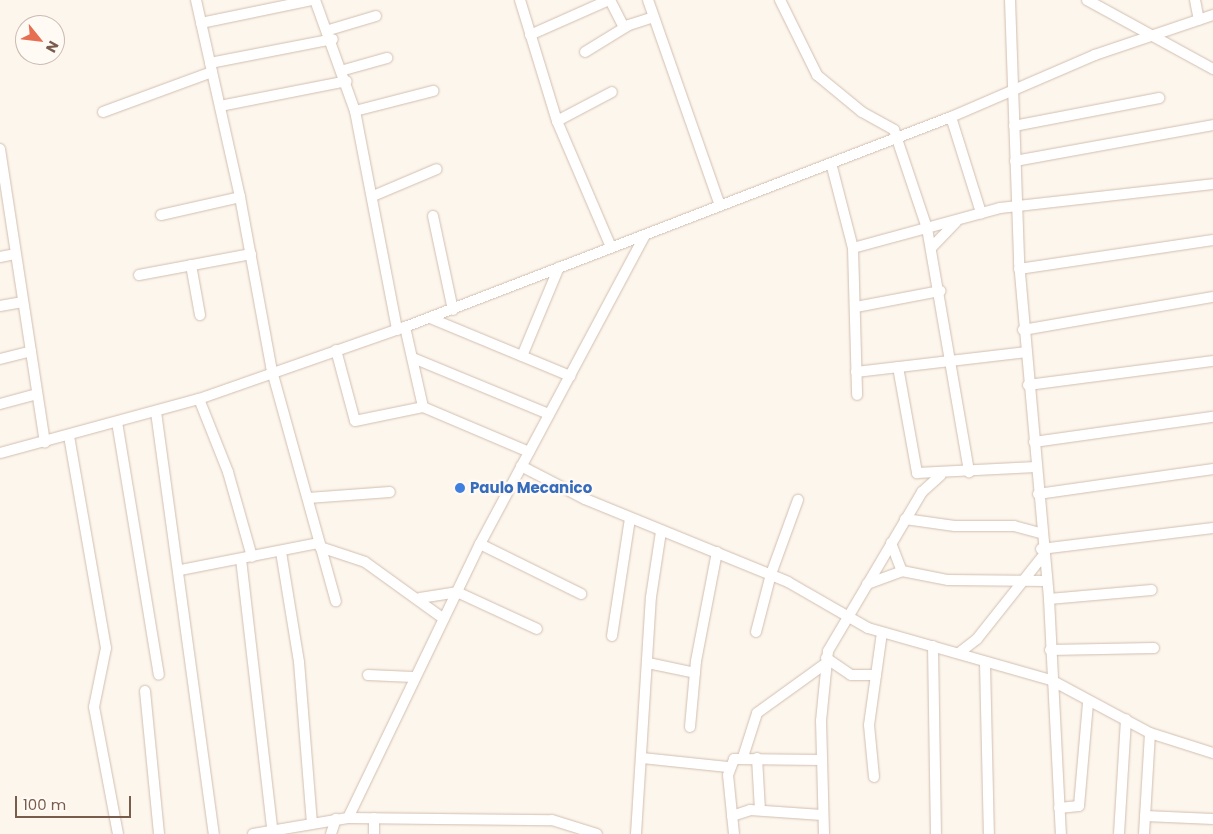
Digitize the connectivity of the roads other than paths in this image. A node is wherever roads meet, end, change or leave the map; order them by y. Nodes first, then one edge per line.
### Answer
1 (196, 0) edge
2 (313, 0) edge
3 (520, 0) edge
4 (609, 0) edge
5 (648, 0) edge
6 (780, 0) edge
7 (1010, 0) edge
8 (1086, 0) edge
9 (1195, 0) edge
10 (376, 16) dead end
11 (654, 17) junction
12 (1212, 18) edge
13 (1199, 20) junction
14 (201, 23) junction
15 (624, 28) junction
16 (331, 34) junction
17 (530, 35) junction
18 (1154, 38) junction
19 (585, 52) dead end
20 (387, 58) dead end
21 (211, 68) junction
22 (1213, 69) edge
23 (345, 76) junction
24 (433, 90) dead end
25 (1013, 91) junction
26 (612, 92) dead end
27 (1159, 98) dead end
28 (220, 106) junction
29 (355, 111) junction
30 (103, 112) dead end
31 (951, 117) junction
32 (557, 121) junction
33 (1213, 125) edge
34 (1014, 126) junction
35 (897, 138) junction
36 (0, 149) edge
37 (1, 161) edge
38 (1015, 161) junction
39 (831, 163) junction
40 (437, 169) dead end
41 (1213, 184) edge
42 (373, 196) junction
43 (240, 197) junction
44 (720, 206) junction
45 (1017, 209) junction
46 (4, 210) edge
47 (981, 213) junction
48 (160, 215) dead end
49 (433, 216) dead end
50 (956, 222) junction
51 (927, 228) junction
52 (645, 235) junction
53 (1213, 240) edge
54 (611, 247) junction
55 (853, 248) junction
56 (931, 248) junction
57 (16, 254) junction
58 (251, 254) junction
59 (0, 257) edge
60 (192, 265) junction
61 (559, 267) junction
62 (1019, 269) junction
63 (139, 275) dead end
64 (940, 291) junction
65 (1213, 297) edge
66 (23, 302) junction
67 (0, 306) edge
68 (856, 307) junction
69 (453, 310) junction
70 (200, 315) dead end
71 (430, 318) junction
72 (401, 328) junction
73 (1023, 330) junction
74 (336, 350) junction
75 (31, 351) junction
76 (1025, 352) junction
77 (522, 356) junction
78 (413, 358) junction
79 (0, 359) edge
80 (952, 360) junction
81 (1213, 361) edge
82 (898, 367) junction
83 (272, 371) junction
84 (856, 372) junction
85 (570, 376) junction
86 (1028, 385) junction
87 (37, 394) junction
88 (857, 395) dead end
89 (199, 399) junction
90 (0, 404) edge
91 (423, 407) junction
92 (156, 412) junction
93 (549, 414) junction
94 (1213, 416) edge
95 (117, 422) junction
96 (69, 436) junction
97 (1034, 442) junction
98 (45, 443) junction
99 (529, 452) junction
100 (0, 454) edge
101 (521, 466) junction
102 (1036, 467) junction
103 (1213, 469) edge
104 (970, 472) junction
105 (917, 473) junction
106 (941, 475) junction
107 (390, 492) dead end
108 (922, 492) junction
109 (1038, 494) junction
110 (308, 498) junction
111 (798, 500) dead end
112 (630, 518) junction
113 (905, 519) junction
114 (1213, 528) edge
115 (661, 532) junction
116 (1040, 533) junction
117 (891, 543) junction
118 (480, 544) junction
119 (320, 545) junction
120 (281, 552) junction
121 (716, 552) junction
122 (1042, 553) junction
123 (252, 557) junction
124 (241, 559) junction
125 (181, 570) junction
126 (902, 571) junction
127 (771, 574) junction
128 (1021, 580) junction
129 (1046, 581) junction
130 (867, 584) junction
131 (1152, 590) dead end
132 (457, 592) junction
133 (581, 594) dead end
134 (420, 598) junction
135 (1049, 599) junction
136 (336, 602) dead end
137 (846, 616) junction
138 (444, 619) junction
139 (537, 629) dead end
140 (756, 632) dead end
141 (882, 634) junction
142 (612, 636) dead end
143 (933, 646) junction
144 (1154, 648) dead end
145 (1050, 650) junction
146 (959, 654) junction
147 (826, 661) junction
148 (648, 663) junction
149 (986, 663) junction
150 (695, 673) junction
151 (158, 674) dead end
152 (368, 675) dead end
153 (876, 675) junction
154 (413, 677) junction
155 (1051, 680) junction
156 (145, 691) dead end
157 (1088, 703) junction
158 (1126, 719) junction
159 (690, 727) dead end
160 (1150, 733) junction
161 (1213, 753) edge
162 (742, 757) junction
163 (642, 758) junction
164 (757, 758) junction
165 (821, 760) junction
166 (728, 766) junction
167 (874, 778) dead end
168 (1059, 808) junction
169 (760, 810) junction
170 (822, 815) junction
171 (732, 816) junction
172 (1145, 816) junction
173 (348, 818) junction
174 (374, 818) junction
175 (336, 819) junction
176 (1213, 819) edge
177 (312, 822) junction
178 (272, 832) edge
179 (118, 834) edge
180 (159, 834) edge
181 (214, 834) edge
182 (253, 834) edge
183 (331, 834) edge
184 (374, 834) edge
185 (597, 834) edge
186 (636, 834) edge
187 (734, 834) edge
188 (824, 834) edge
189 (936, 834) edge
190 (989, 834) edge
191 (1061, 834) edge
192 (1119, 834) edge
193 (1144, 834) edge

1 - 14 street
2 - 14 street
2 - 16 street
3 - 17 street
4 - 15 street
4 - 17 street
5 - 11 street
6 - 35 street
7 - 25 street
8 - 18 street
9 - 13 street
10 - 16 street
11 - 15 street
11 - 44 street
12 - 13 street
13 - 18 street
14 - 21 street
15 - 19 street
16 - 21 street
16 - 23 street
17 - 32 street
18 - 22 street
18 - 25 street
20 - 23 street
21 - 28 street
21 - 30 street
23 - 28 street
23 - 29 street
24 - 29 street
25 - 31 street
25 - 34 street
26 - 32 street
27 - 34 street
28 - 43 street
29 - 42 street
31 - 35 street
31 - 47 street
32 - 54 street
33 - 38 street
34 - 38 street
35 - 39 street
35 - 51 street
36 - 37 street
37 - 46 street
38 - 45 street
39 - 44 street
39 - 55 street
40 - 42 street
41 - 45 street
42 - 72 street
43 - 48 street
43 - 58 street
44 - 52 street
45 - 47 street
45 - 62 street
46 - 57 street
47 - 50 street
49 - 69 street
50 - 51 street
50 - 56 street
51 - 55 street
51 - 56 street
52 - 54 street
52 - 85 street
53 - 62 street
54 - 61 street
55 - 68 street
56 - 64 street
57 - 59 street
57 - 66 street
58 - 60 street
58 - 83 street
60 - 63 street
60 - 70 street
61 - 69 street
61 - 77 street
62 - 73 street
64 - 68 street
64 - 80 street
65 - 73 street
66 - 67 street
66 - 75 street
68 - 84 street
69 - 71 street
71 - 72 street
71 - 77 street
72 - 74 street
72 - 78 street
73 - 76 street
74 - 83 street
74 - 91 street
75 - 79 street
75 - 87 street
76 - 80 street
76 - 86 street
77 - 85 street
78 - 91 street
78 - 93 street
80 - 82 street
80 - 104 street
81 - 86 street
82 - 84 street
82 - 105 street
83 - 89 street
83 - 110 street
84 - 88 street
85 - 93 street
86 - 97 street
87 - 90 street
87 - 98 street
89 - 92 street
89 - 123 street
91 - 99 street
92 - 95 street
92 - 125 street
93 - 99 street
94 - 97 street
95 - 96 street
95 - 151 street
96 - 98 street
96 - 179 street
97 - 102 street
98 - 100 street
99 - 101 street
101 - 112 street
101 - 118 street
102 - 104 street
102 - 109 street
103 - 109 street
104 - 106 street
105 - 106 street
105 - 108 street
106 - 108 street
107 - 110 street
108 - 113 street
109 - 116 street
110 - 119 street
111 - 127 street
112 - 115 street
112 - 142 street
113 - 116 street
113 - 117 street
114 - 122 street
115 - 121 street
115 - 148 street
116 - 122 street
117 - 126 street
117 - 130 street
118 - 132 street
118 - 133 street
119 - 120 street
119 - 134 street
119 - 136 street
120 - 123 street
120 - 177 street
121 - 127 street
121 - 150 street
122 - 128 street
122 - 129 street
123 - 124 street
124 - 125 street
124 - 178 street
125 - 181 street
126 - 128 street
126 - 130 street
127 - 137 street
127 - 140 street
128 - 129 street
128 - 146 street
129 - 135 street
130 - 137 street
131 - 135 street
132 - 134 street
132 - 138 street
132 - 139 street
134 - 138 street
135 - 145 street
137 - 141 street
137 - 147 street
138 - 154 street
141 - 143 street
141 - 153 street
143 - 146 street
143 - 189 street
144 - 145 street
145 - 155 street
146 - 149 street
147 - 153 street
147 - 162 street
147 - 165 street
148 - 150 street
148 - 163 street
149 - 155 street
149 - 190 street
150 - 159 street
152 - 154 street
153 - 167 street
154 - 173 street
155 - 157 street
155 - 168 street
156 - 180 street
157 - 158 street
157 - 168 street
158 - 160 street
158 - 192 street
160 - 161 street
160 - 172 street
162 - 164 street
162 - 166 street
163 - 166 street
163 - 186 street
164 - 165 street
164 - 169 street
165 - 170 street
166 - 171 street
168 - 191 street
169 - 170 street
169 - 171 street
170 - 188 street
171 - 187 street
172 - 176 street
172 - 193 street
173 - 174 street
173 - 175 street
174 - 184 street
174 - 185 street
175 - 177 street
175 - 183 street
177 - 178 street
178 - 182 street

